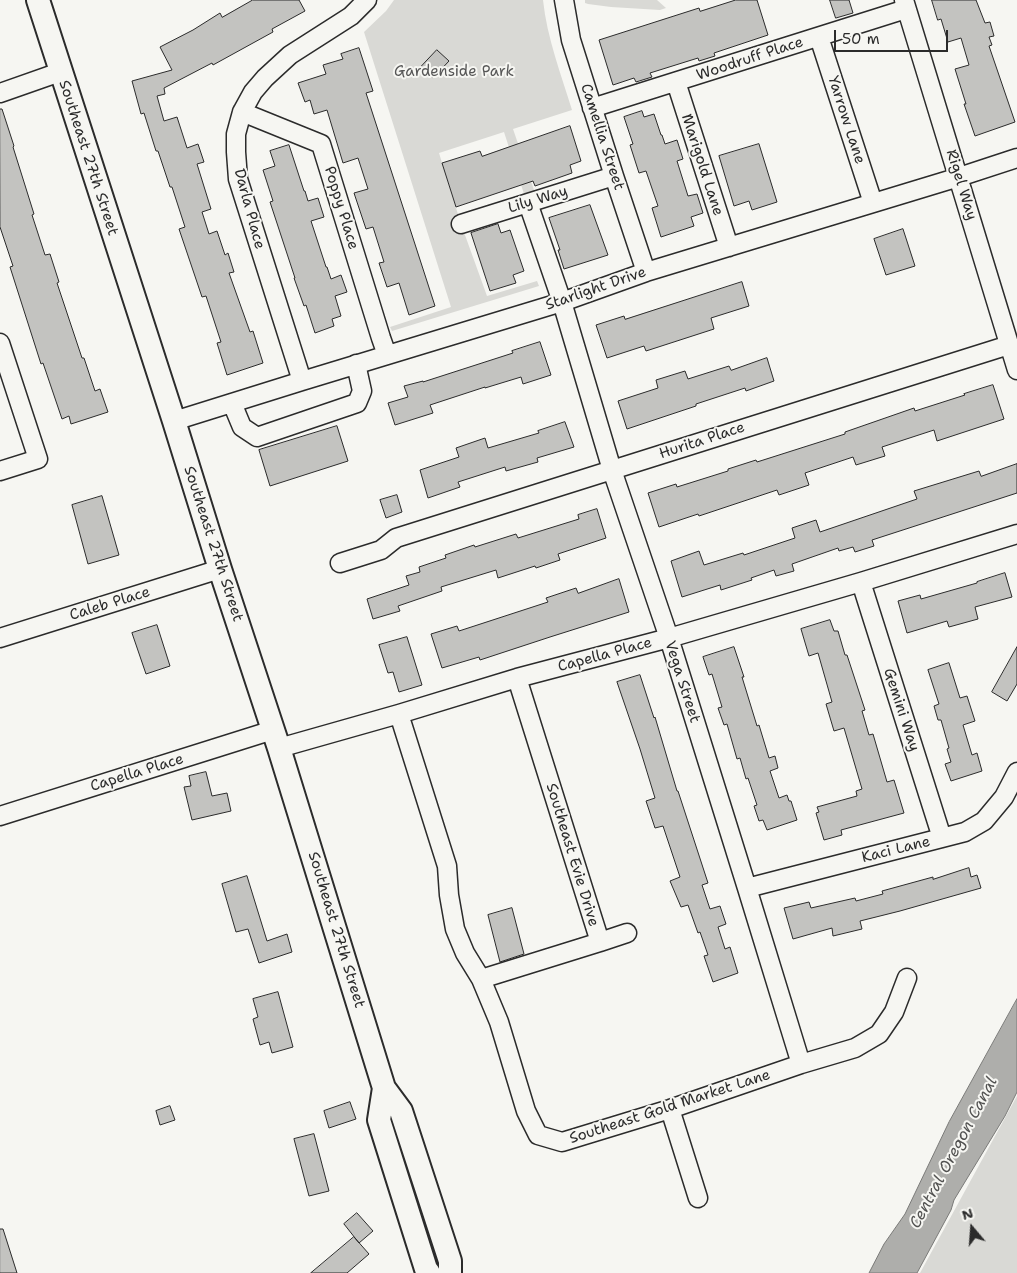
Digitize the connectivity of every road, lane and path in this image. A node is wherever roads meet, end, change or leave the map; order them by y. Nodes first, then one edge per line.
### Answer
1 (38, 0) edge
2 (368, 0) edge
3 (564, 0) edge
4 (905, 4) edge
5 (819, 37) junction
6 (60, 72) junction
7 (676, 82) junction
8 (0, 93) edge
9 (592, 108) junction
10 (242, 112) junction
11 (1017, 158) edge
12 (614, 176) junction
13 (959, 177) junction
14 (528, 203) junction
15 (873, 203) junction
16 (462, 224) dead end
17 (729, 247) junction
18 (646, 272) junction
19 (562, 302) junction
20 (0, 343) edge
21 (1009, 344) junction
22 (387, 355) junction
23 (356, 364) junction
24 (1017, 370) edge
25 (302, 381) junction
26 (232, 403) junction
27 (174, 421) junction
28 (612, 470) junction
29 (0, 471) edge
30 (1017, 534) edge
31 (340, 563) dead end
32 (220, 569) junction
33 (860, 582) junction
34 (0, 638) edge
35 (669, 638) junction
36 (517, 678) junction
37 (399, 714) junction
38 (276, 739) junction
39 (1017, 772) edge
40 (0, 816) edge
41 (942, 838) junction
42 (747, 888) junction
43 (627, 933) dead end
44 (600, 942) junction
45 (907, 978) dead end
46 (481, 979) junction
47 (801, 1064) junction
48 (384, 1088) junction
49 (670, 1109) junction
50 (698, 1198) dead end
51 (429, 1273) edge
52 (450, 1273) edge

1 - 6 main road, Southeast 27th Street
2 - 10 street, Darla Place
3 - 9 street, Camellia Street
4 - 5 street, Woodruff Place
4 - 13 street, Rigel Way
5 - 7 street, Woodruff Place
5 - 15 street, Yarrow Lane
6 - 8 street
6 - 27 main road, Southeast 27th Street
7 - 9 street, Woodruff Place
7 - 17 street, Marigold Lane
9 - 12 street, Camellia Street
10 - 22 street, Poppy Place
10 - 25 street, Darla Place
11 - 13 street, Starlight Drive
12 - 14 street, Lily Way
12 - 18 street, Camellia Street
13 - 15 street, Starlight Drive
13 - 21 street, Rigel Way
14 - 16 street, Lily Way
14 - 19 street, Vega Street
15 - 17 street, Starlight Drive
17 - 18 street, Starlight Drive
18 - 19 street, Starlight Drive
19 - 22 street, Starlight Drive
19 - 28 street, Vega Street
20 - 29 street
21 - 24 street, Rigel Way
21 - 28 street, Hurita Place
22 - 23 street, Starlight Drive
23 - 25 street, Starlight Drive
23 - 26 street
25 - 26 street, Starlight Drive
26 - 27 street, Starlight Drive
27 - 32 main road, Southeast 27th Street
28 - 31 street, Hurita Place
28 - 35 street, Vega Street
30 - 33 street, Capella Place
32 - 34 street, Caleb Place
32 - 38 main road, Southeast 27th Street
33 - 35 street, Capella Place
33 - 41 street, Gemini Way
35 - 36 street, Capella Place
35 - 42 street, Vega Street
36 - 37 street, Capella Place
36 - 44 street, Southeast Evie Drive
37 - 38 street, Capella Place
37 - 46 street, Southeast Gold Market Lane
38 - 40 street, Capella Place
38 - 48 main road, Southeast 27th Street
39 - 41 street, Kaci Lane
41 - 42 street, Kaci Lane
42 - 47 street, Vega Street
43 - 44 street
44 - 46 street, Southeast Evie Drive
45 - 47 street, Southeast Gold Market Lane
46 - 49 street, Southeast Gold Market Lane
47 - 49 street, Southeast Gold Market Lane
48 - 51 main road, Southeast 27th Street
48 - 52 main road, Southeast 27th Street
49 - 50 street

